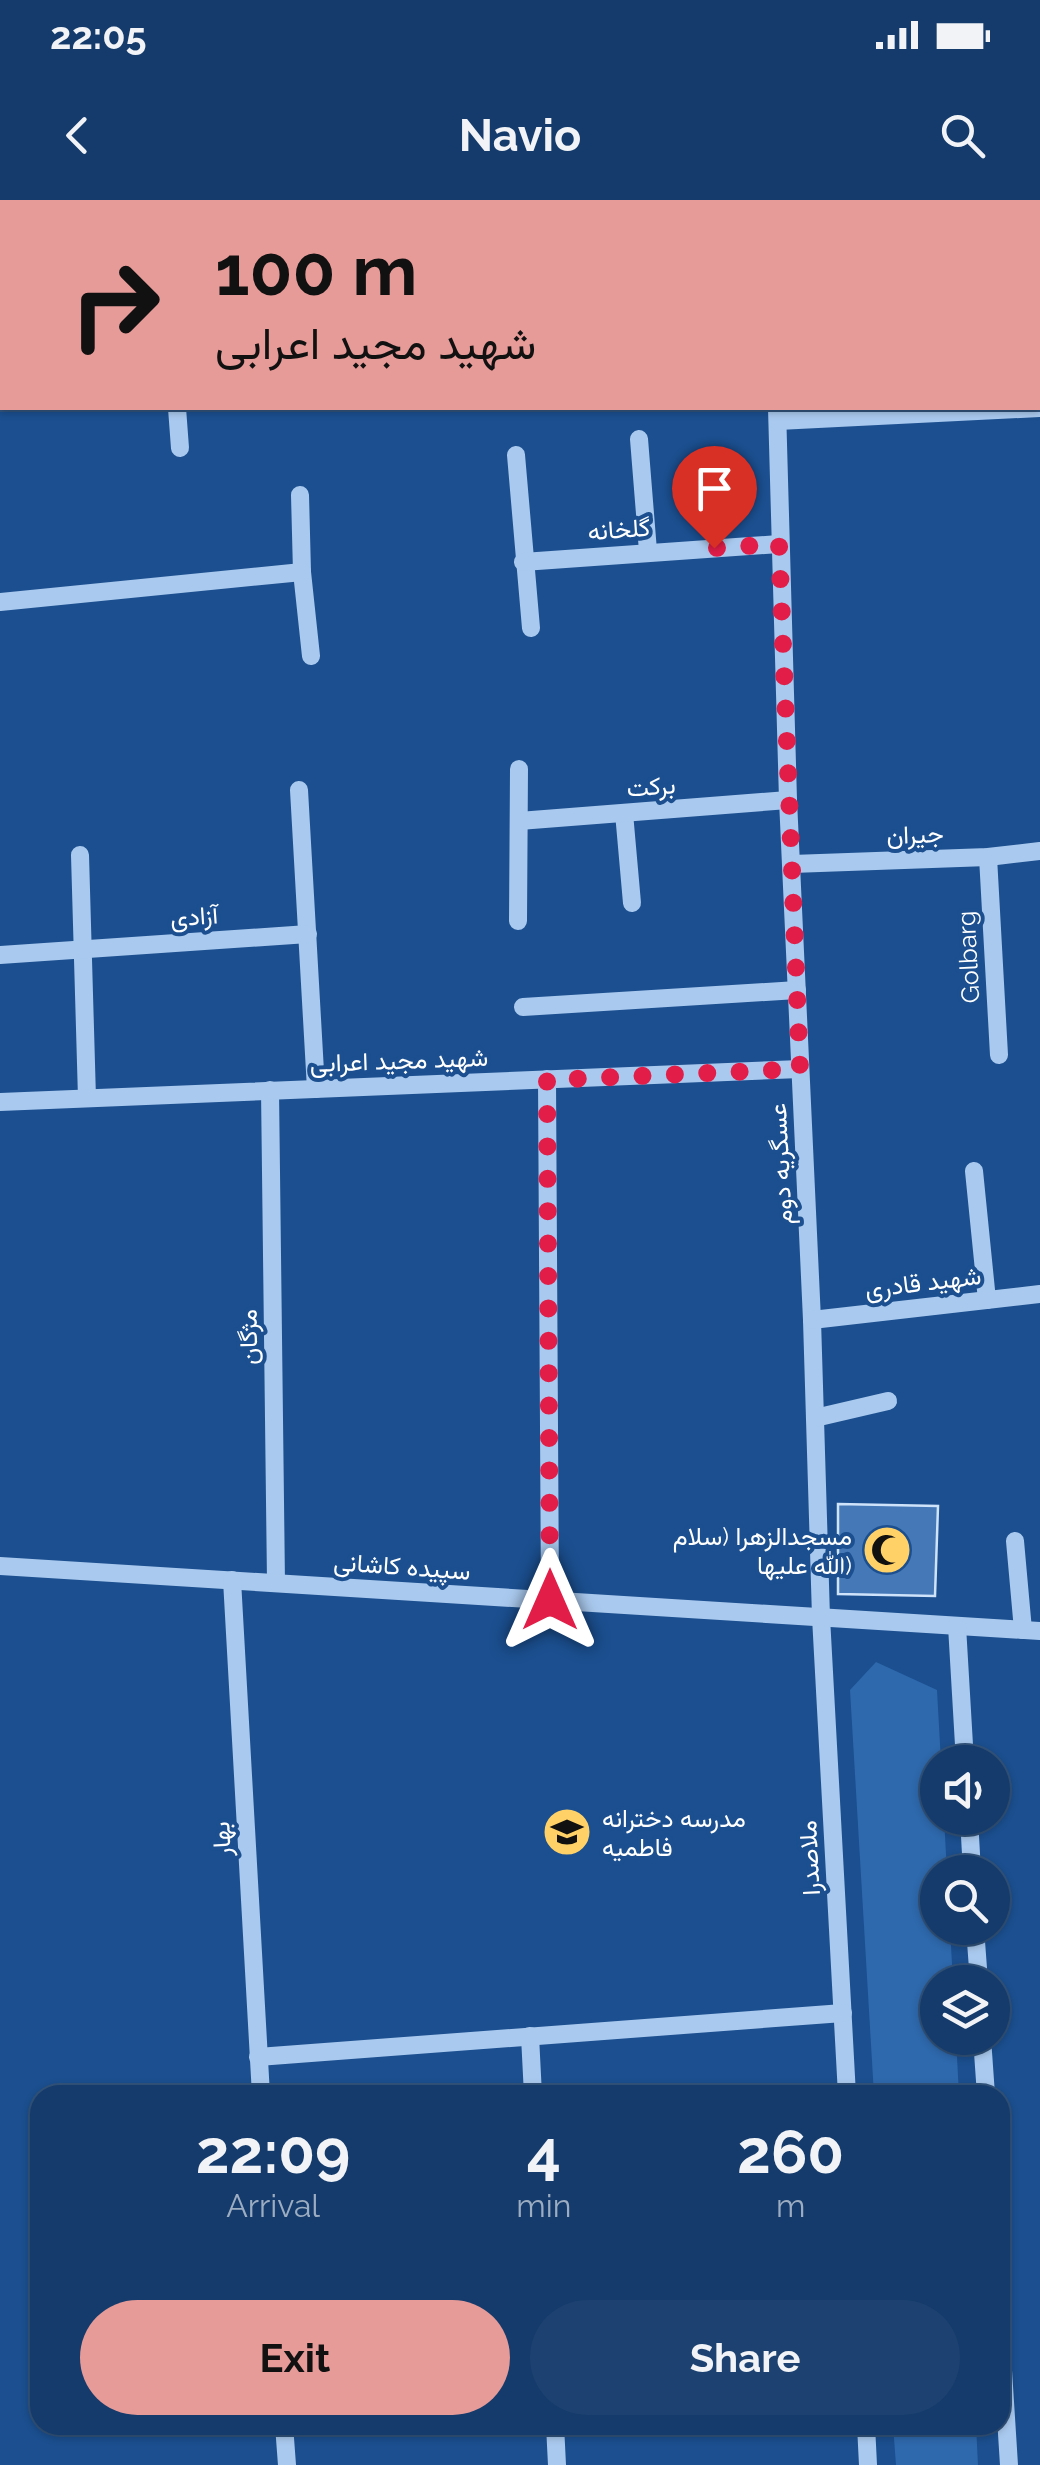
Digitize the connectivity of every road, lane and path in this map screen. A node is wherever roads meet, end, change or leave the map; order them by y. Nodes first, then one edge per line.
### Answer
1 (177, 410) edge
2 (938, 410) edge
3 (777, 414) edge
4 (638, 439) dead end
5 (180, 448) dead end
6 (516, 455) dead end
7 (300, 495) dead end
8 (779, 544) junction
9 (648, 551) junction
10 (523, 562) junction
11 (302, 572) junction
12 (0, 602) edge
13 (531, 628) dead end
14 (312, 656) dead end
15 (519, 769) dead end
16 (299, 790) dead end
17 (788, 800) junction
18 (624, 813) junction
19 (518, 821) junction
20 (1040, 851) edge
21 (80, 855) dead end
22 (988, 857) junction
23 (792, 864) junction
24 (632, 903) dead end
25 (518, 920) dead end
26 (308, 934) junction
27 (83, 948) junction
28 (0, 955) edge
29 (797, 990) junction
30 (523, 1007) dead end
31 (999, 1055) dead end
32 (800, 1069) junction
33 (547, 1080) junction
34 (316, 1088) junction
35 (270, 1090) junction
36 (87, 1098) junction
37 (0, 1102) edge
38 (974, 1172) dead end
39 (1040, 1294) edge
40 (986, 1300) junction
41 (812, 1320) junction
42 (888, 1401) dead end
43 (815, 1418) junction
44 (1015, 1540) dead end
45 (0, 1566) edge
46 (232, 1580) junction
47 (276, 1583) junction
48 (550, 1600) junction
49 (820, 1618) junction
50 (957, 1626) junction
51 (1031, 1631) edge
52 (964, 1745) edge
53 (843, 2012) junction
54 (530, 2036) junction
55 (983, 2055) edge
56 (258, 2057) junction
57 (260, 2085) edge
58 (532, 2085) edge
59 (847, 2085) edge
60 (985, 2085) edge
61 (285, 2435) edge
62 (555, 2435) edge
63 (866, 2435) edge
64 (1007, 2435) edge
65 (287, 2465) edge
66 (557, 2465) edge
67 (868, 2465) edge
68 (1009, 2465) edge

1 - 5 street
2 - 3 street
3 - 8 street, عسگریه دوم
4 - 9 street
6 - 10 street
7 - 11 street
8 - 9 street, گلخانه
8 - 17 street, عسگریه دوم
9 - 10 street, گلخانه
10 - 13 street
11 - 12 street
11 - 14 street
15 - 19 street
16 - 26 street
17 - 18 street, برکت
17 - 23 street, عسگریه دوم
18 - 19 street, برکت
18 - 24 street
19 - 25 street
20 - 22 street, جیران
21 - 27 street
22 - 23 street, جیران
22 - 31 street, Golbarg
23 - 29 street, عسگریه دوم
26 - 27 street, آزادی
26 - 34 street
27 - 28 street, آزادی
27 - 36 street
29 - 30 street
29 - 32 street, عسگریه دوم
32 - 33 street, شهید مجید اعرابی
32 - 41 street, عسگریه دوم
33 - 34 street, شهید مجید اعرابی
33 - 48 street
34 - 35 street, شهید مجید اعرابی
35 - 36 street, شهید مجید اعرابی
35 - 47 street, مژگان
36 - 37 street, شهید مجید اعرابی
38 - 40 street
39 - 40 street, شهید قادری
40 - 41 street, شهید قادری
41 - 43 street, عسگریه دوم
42 - 43 street
43 - 49 street, عسگریه دوم
44 - 51 street
45 - 46 street, سپیده کاشانی
46 - 47 street, سپیده کاشانی
46 - 56 street, بهار
47 - 48 street, سپیده کاشانی
48 - 49 street, سپیده کاشانی
49 - 50 street, سپیده کاشانی
49 - 53 street, ملاصدرا
50 - 51 street, سپیده کاشانی
50 - 52 street
53 - 54 street
53 - 59 street, ملاصدرا
54 - 56 street
54 - 58 street
55 - 60 street
56 - 57 street, بهار
61 - 65 street
62 - 66 street
63 - 67 street
64 - 68 street

